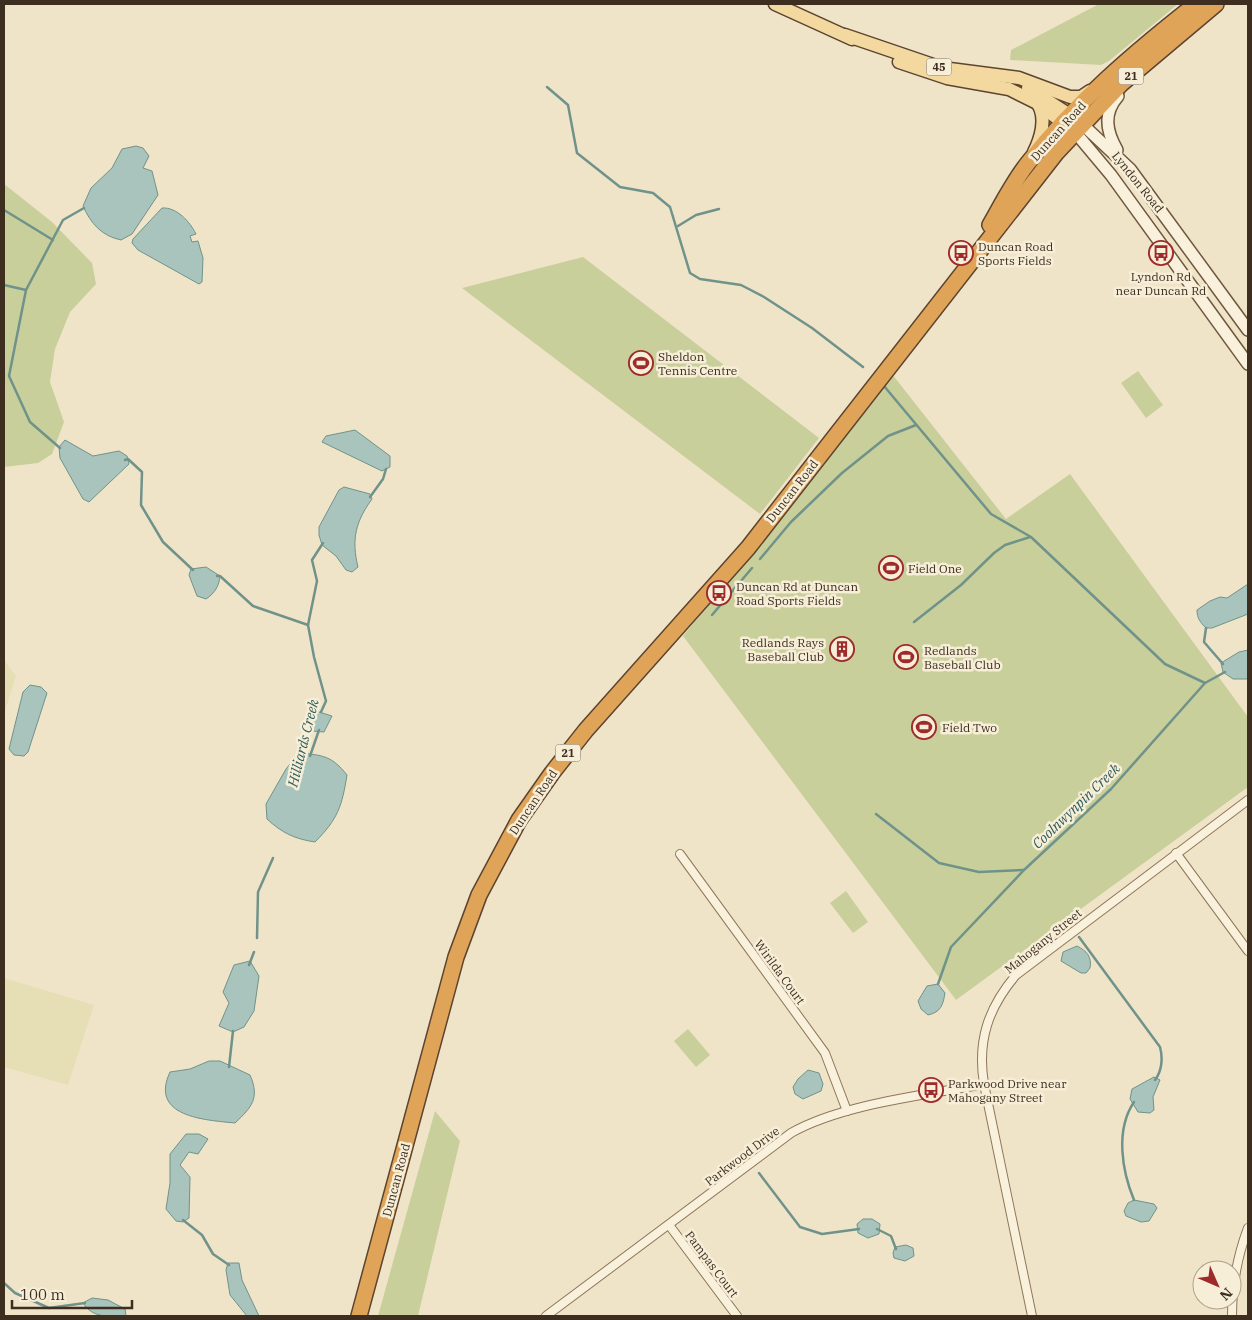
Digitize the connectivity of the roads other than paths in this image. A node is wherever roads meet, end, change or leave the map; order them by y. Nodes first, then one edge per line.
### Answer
1 (775, 4) edge
2 (1190, 4) edge
3 (1196, 4) edge
4 (1216, 4) edge
5 (1190, 24) junction
6 (845, 35) junction
7 (878, 46) junction
8 (1037, 103) junction
9 (1073, 123) junction
10 (1028, 163) junction
11 (1130, 169) junction
12 (1184, 243) junction
13 (1168, 255) junction
14 (951, 285) junction
15 (1248, 330) edge
16 (1248, 364) edge
17 (1248, 800) edge
18 (1176, 853) junction
19 (680, 854) dead end
20 (1248, 951) edge
21 (984, 1084) junction
22 (847, 1111) junction
23 (670, 1225) junction
24 (1248, 1228) edge
25 (359, 1316) edge
26 (546, 1316) edge
27 (738, 1316) edge
28 (1032, 1316) edge
29 (1232, 1316) edge

1 - 6 main road, 45
2 - 7 main road, 45
3 - 9 highway, Duncan Road / 21
4 - 5 highway, 21
5 - 9 highway, 21
5 - 11 main road
6 - 7 main road, 45
6 - 8 main road, 45
7 - 9 main road, Lyndon Road
8 - 9 main road, 45
8 - 10 main road
9 - 10 highway, Duncan Road / 21
9 - 11 main road, Lyndon Road
9 - 13 main road, Lyndon Road
9 - 14 highway, Duncan Road / 21
10 - 14 highway, Duncan Road / 21
11 - 12 main road, Lyndon Road
12 - 13 main road
12 - 15 main road, Lyndon Road
13 - 16 main road, Lyndon Road
14 - 25 highway, Duncan Road / 21
17 - 18 street, Mahogany Street
18 - 20 street
18 - 21 street, Mahogany Street
19 - 22 street, Wirilda Court
21 - 22 street, Parkwood Drive
21 - 28 street, Mahogany Street
22 - 23 street, Parkwood Drive
23 - 26 street, Parkwood Drive
23 - 27 street, Pampas Court
24 - 29 street

